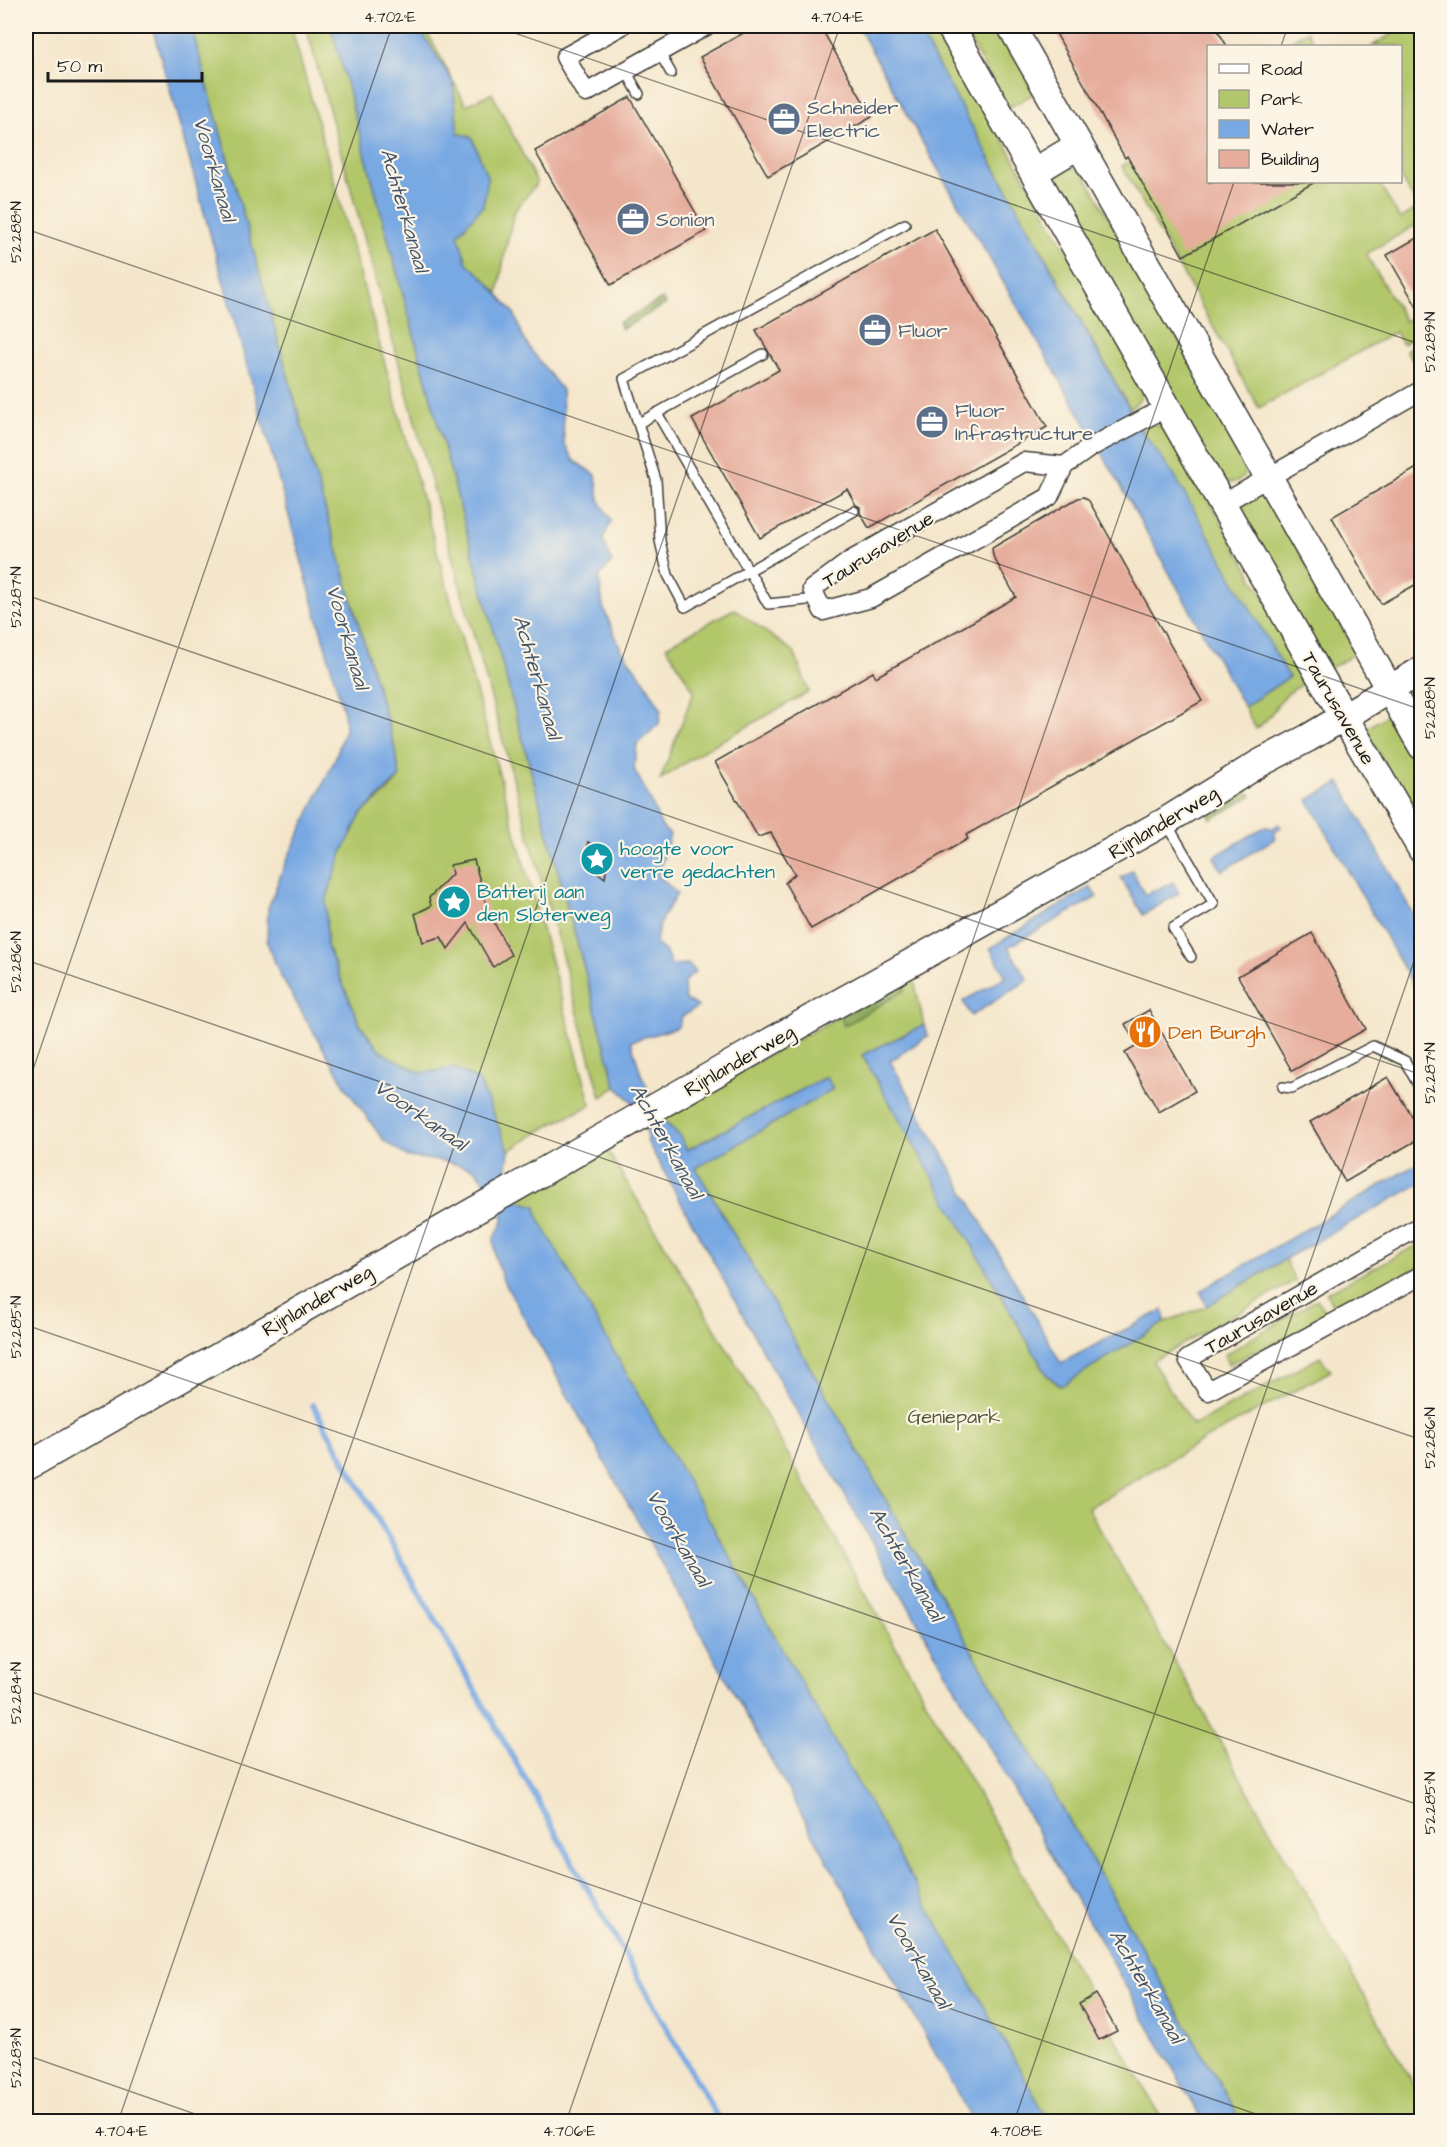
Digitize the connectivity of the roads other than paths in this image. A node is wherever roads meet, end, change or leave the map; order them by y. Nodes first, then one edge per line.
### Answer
1 (621, 26) edge
2 (706, 26) edge
3 (950, 26) edge
4 (1011, 26) edge
5 (659, 52) junction
6 (626, 71) junction
7 (671, 73) dead end
8 (639, 93) dead end
9 (1079, 145) junction
10 (1034, 172) junction
11 (904, 224) dead end
12 (763, 354) dead end
13 (1422, 390) edge
14 (1167, 407) junction
15 (657, 413) junction
16 (639, 423) junction
17 (1064, 466) junction
18 (1268, 478) junction
19 (1222, 504) junction
20 (854, 511) dead end
21 (748, 571) junction
22 (817, 599) junction
23 (1422, 670) edge
24 (1388, 689) junction
25 (1344, 717) junction
26 (1422, 746) edge
27 (1166, 822) junction
28 (1422, 850) edge
29 (1191, 957) dead end
30 (1283, 1087) dead end
31 (1422, 1092) edge
32 (1422, 1226) edge
33 (1422, 1275) edge
34 (26, 1467) edge

1 - 6 street
2 - 5 street
3 - 10 main road, Taurusavenue
4 - 9 main road
5 - 6 street
5 - 7 lane
6 - 8 lane
9 - 10 main road
9 - 18 main road
10 - 14 main road, Taurusavenue
11 - 16 lane
12 - 15 lane
13 - 18 street
14 - 17 street, Taurusavenue
14 - 19 main road, Taurusavenue
15 - 16 lane
15 - 21 lane
16 - 21 lane
17 - 22 street, Taurusavenue
17 - 22 street, Taurusavenue
18 - 19 street
18 - 24 main road
19 - 25 main road, Taurusavenue
20 - 21 lane
21 - 22 lane
23 - 24 main road, Rijnlanderweg
24 - 25 main road, Rijnlanderweg
24 - 26 main road
25 - 27 main road, Rijnlanderweg
25 - 28 main road, Taurusavenue
27 - 29 lane
27 - 34 main road, Rijnlanderweg
30 - 31 lane
32 - 33 street, Taurusavenue

